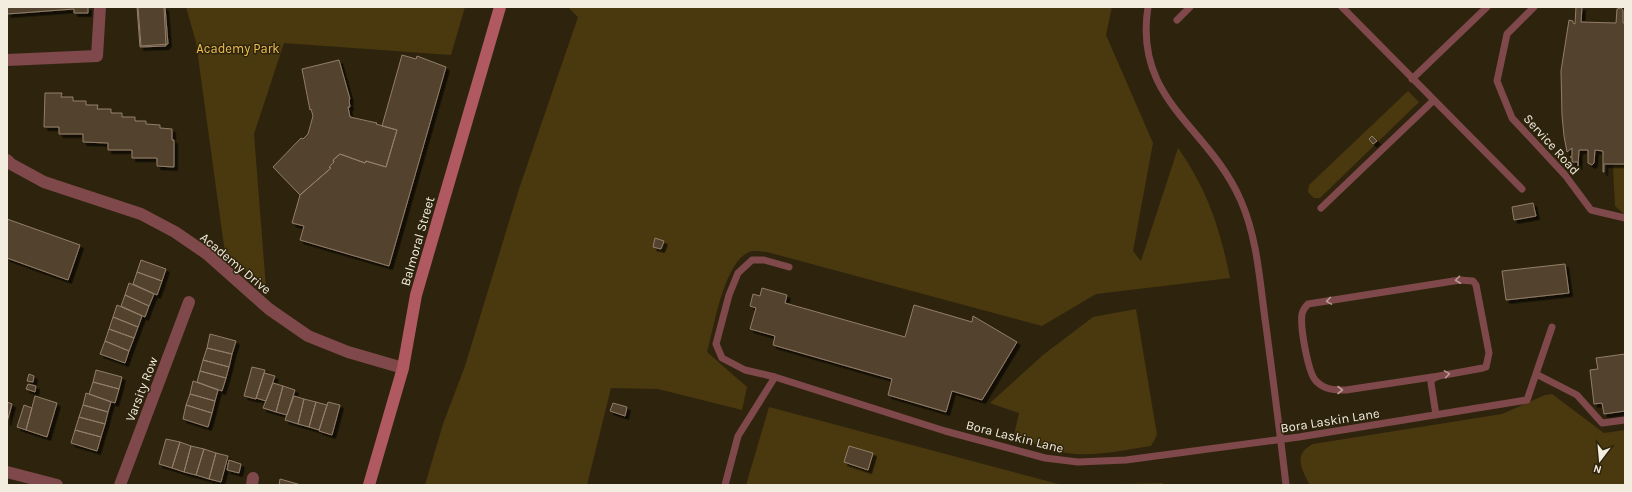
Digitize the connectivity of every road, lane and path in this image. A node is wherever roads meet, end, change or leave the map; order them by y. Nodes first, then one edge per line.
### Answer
1 (100, 7) edge
2 (500, 7) edge
3 (1148, 7) edge
4 (1190, 7) edge
5 (1342, 7) edge
6 (1487, 7) edge
7 (1534, 7) edge
8 (1177, 20) dead end
9 (7, 60) edge
10 (1412, 79) junction
11 (1434, 100) junction
12 (7, 160) edge
13 (1522, 189) dead end
14 (1321, 208) dead end
15 (1625, 218) edge
16 (789, 267) dead end
17 (189, 302) dead end
18 (1552, 327) dead end
19 (403, 368) junction
20 (1536, 374) junction
21 (1439, 376) junction
22 (775, 377) junction
23 (1436, 415) junction
24 (1625, 420) edge
25 (1281, 440) junction
26 (7, 472) edge
27 (57, 485) edge
28 (120, 485) edge
29 (369, 485) edge
30 (725, 485) edge
31 (1286, 485) edge

1 - 9 street
2 - 19 main road, Balmoral Street
3 - 25 lane
4 - 8 lane
5 - 10 lane
6 - 10 lane
7 - 15 lane, Service Road
10 - 11 lane
11 - 13 lane
11 - 14 lane
12 - 19 street, Academy Drive
16 - 22 lane, Bora Laskin Lane
17 - 28 street, Varsity Row
18 - 20 lane
19 - 29 main road, Balmoral Street
20 - 23 lane, Bora Laskin Lane
20 - 24 lane
21 -> 21 lane
21 - 23 lane
22 - 25 lane, Bora Laskin Lane
22 - 30 lane
23 - 25 lane, Bora Laskin Lane
25 - 31 lane
26 - 27 street

